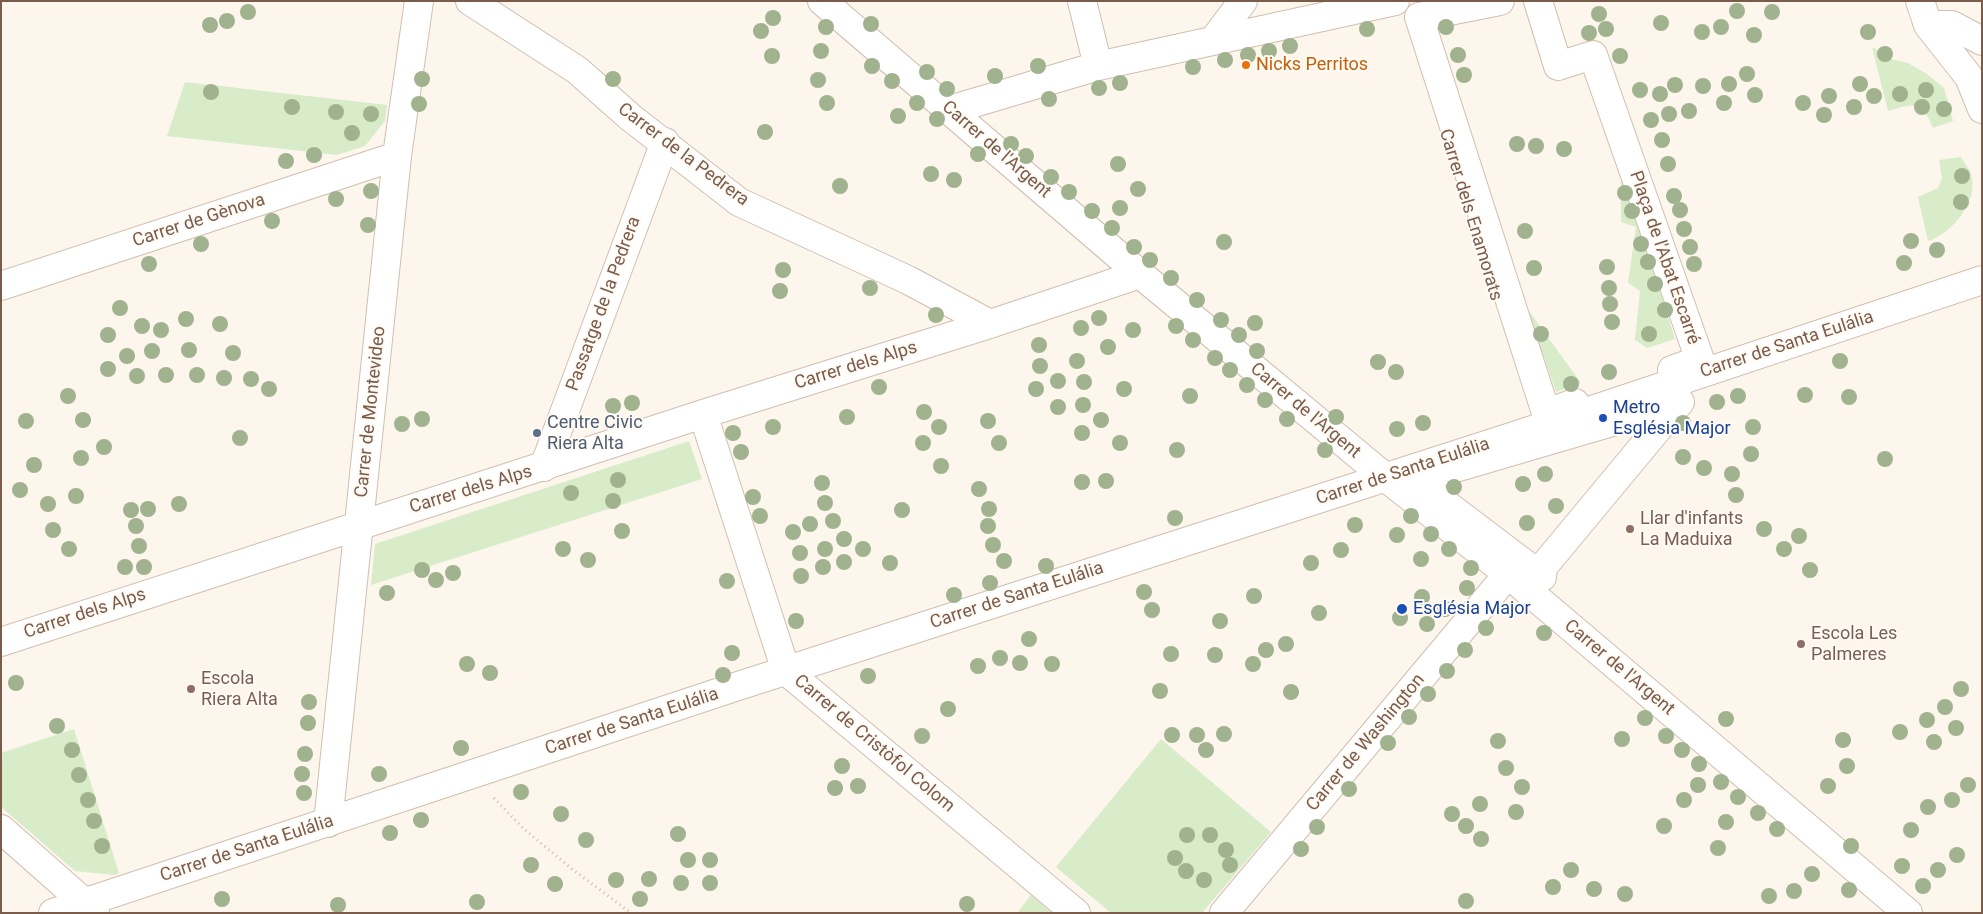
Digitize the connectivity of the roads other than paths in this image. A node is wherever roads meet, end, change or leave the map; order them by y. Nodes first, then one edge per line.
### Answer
1 (419, 1) edge
2 (470, 1) edge
3 (822, 1) edge
4 (1082, 1) edge
5 (1243, 1) edge
6 (1395, 1) edge
7 (1403, 1) edge
8 (1500, 1) edge
9 (1538, 1) edge
10 (1924, 13) edge
11 (1213, 41) junction
12 (1982, 41) edge
13 (1098, 66) junction
14 (1981, 101) edge
15 (950, 110) junction
16 (665, 142) junction
17 (398, 156) junction
18 (1140, 274) junction
19 (1982, 280) edge
20 (1, 286) edge
21 (990, 324) junction
22 (703, 414) junction
23 (1536, 428) junction
24 (544, 467) junction
25 (1386, 478) junction
26 (359, 525) junction
27 (1508, 574) junction
28 (1542, 577) joint
29 (1, 642) edge
30 (786, 671) junction
31 (328, 823) junction
32 (1, 829) edge
33 (90, 907) edge
34 (53, 913) edge
35 (1076, 913) edge
36 (1224, 913) edge
37 (1908, 913) edge

1 - 17 street, Carrer de Montevideo
2 - 16 street, Carrer de la Pedrera
3 - 15 street, Carrer de l'Argent
4 - 13 street
5 - 11 street
6 - 11 street
7 - 23 street, Carrer dels Enamorats
8 - 9 street, Plaça de l'Abat Escarré
10 - 12 street
10 - 14 street
11 - 13 street
13 - 15 street
15 - 18 street, Carrer de l'Argent
16 - 21 street, Carrer de la Pedrera
16 - 24 street, Passatge de la Pedrera
17 - 20 street, Carrer de Gènova
17 - 26 street, Carrer de Montevideo
18 - 21 street, Carrer dels Alps
18 - 25 street, Carrer de l'Argent
19 - 23 street, Carrer de Santa Eulália
21 - 22 street, Carrer dels Alps
22 - 24 street, Carrer dels Alps
22 - 30 street, Carrer de Cristòfol Colom
23 - 25 street, Carrer de Santa Eulália
24 - 26 street, Carrer dels Alps
25 - 27 street, Carrer de l'Argent
25 - 30 street, Carrer de Santa Eulália
26 - 29 street, Carrer dels Alps
26 - 31 street, Carrer de Montevideo
27 - 36 street, Carrer de Washington
27 - 37 street, Carrer de l'Argent
28 - 28 street
30 - 31 street, Carrer de Santa Eulália
30 - 35 street, Carrer de Cristòfol Colom
31 - 33 street, Carrer de Santa Eulália
32 - 33 street
33 - 34 street, Carrer de Santa Eulália

